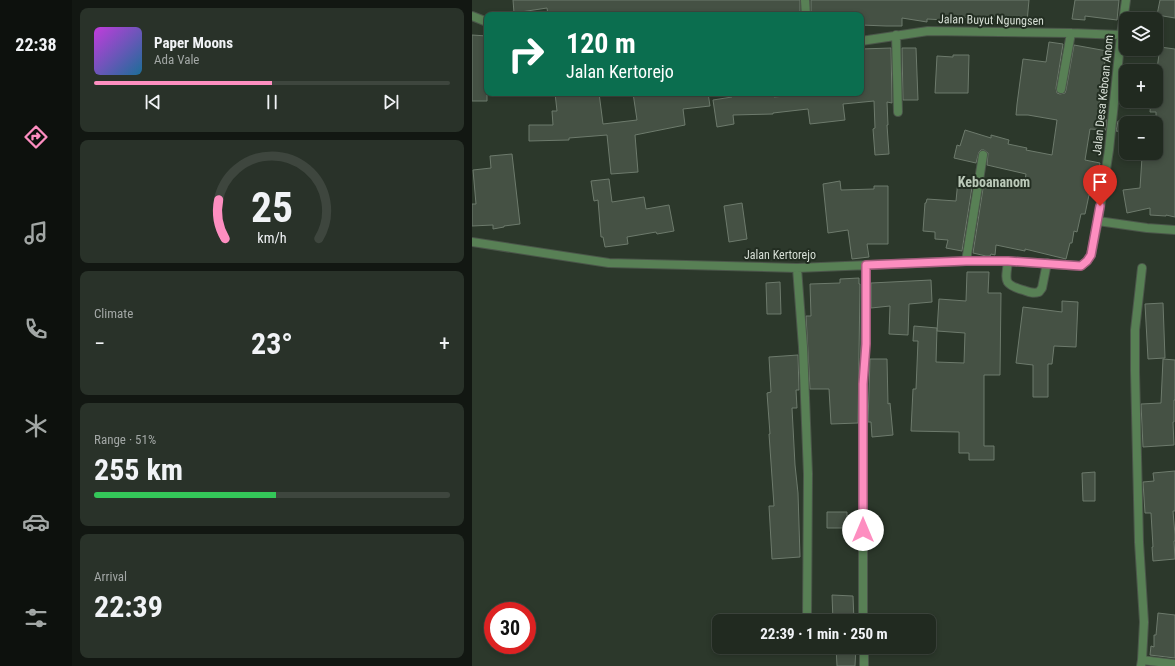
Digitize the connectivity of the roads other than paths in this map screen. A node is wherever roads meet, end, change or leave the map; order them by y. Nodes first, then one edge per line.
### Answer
1 (805, 0) edge
2 (1126, 0) edge
3 (806, 12) edge
4 (1124, 12) edge
5 (472, 16) edge
6 (484, 21) edge
7 (1071, 33) junction
8 (896, 35) junction
9 (1119, 35) edge
10 (864, 40) edge
11 (1119, 56) edge
12 (1061, 89) dead end
13 (898, 112) dead end
14 (983, 155) dead end
15 (1098, 221) junction
16 (1175, 230) edge
17 (472, 242) edge
18 (966, 261) junction
19 (1008, 261) junction
20 (1087, 261) joint
21 (1047, 263) junction
22 (866, 265) junction
23 (797, 268) junction
24 (1142, 268) dead end
25 (807, 614) edge
26 (863, 614) edge
27 (864, 654) edge
28 (1141, 663) edge
29 (1175, 664) edge
30 (864, 666) edge

1 - 3 street
2 - 4 street, Jalan Desa Keboan Anom
5 - 6 street
7 - 8 street, Jalan Buyut Ngungsen
7 - 9 street, Jalan Buyut Ngungsen
7 - 12 street
8 - 10 street, Jalan Buyut Ngungsen
8 - 13 street
11 - 15 street, Jalan Desa Keboan Anom
14 - 18 street
15 - 16 street
15 - 20 street, Jalan Desa Keboan Anom
17 - 23 street, Jalan Kertorejo
18 - 19 street, Jalan Kertorejo
18 - 22 street, Jalan Kertorejo
19 - 21 street, Jalan Kertorejo
19 - 21 street
20 - 21 street, Jalan Kertorejo
22 - 23 street, Jalan Kertorejo
22 - 26 street
23 - 25 street
24 - 28 street
27 - 30 street
28 - 29 street

